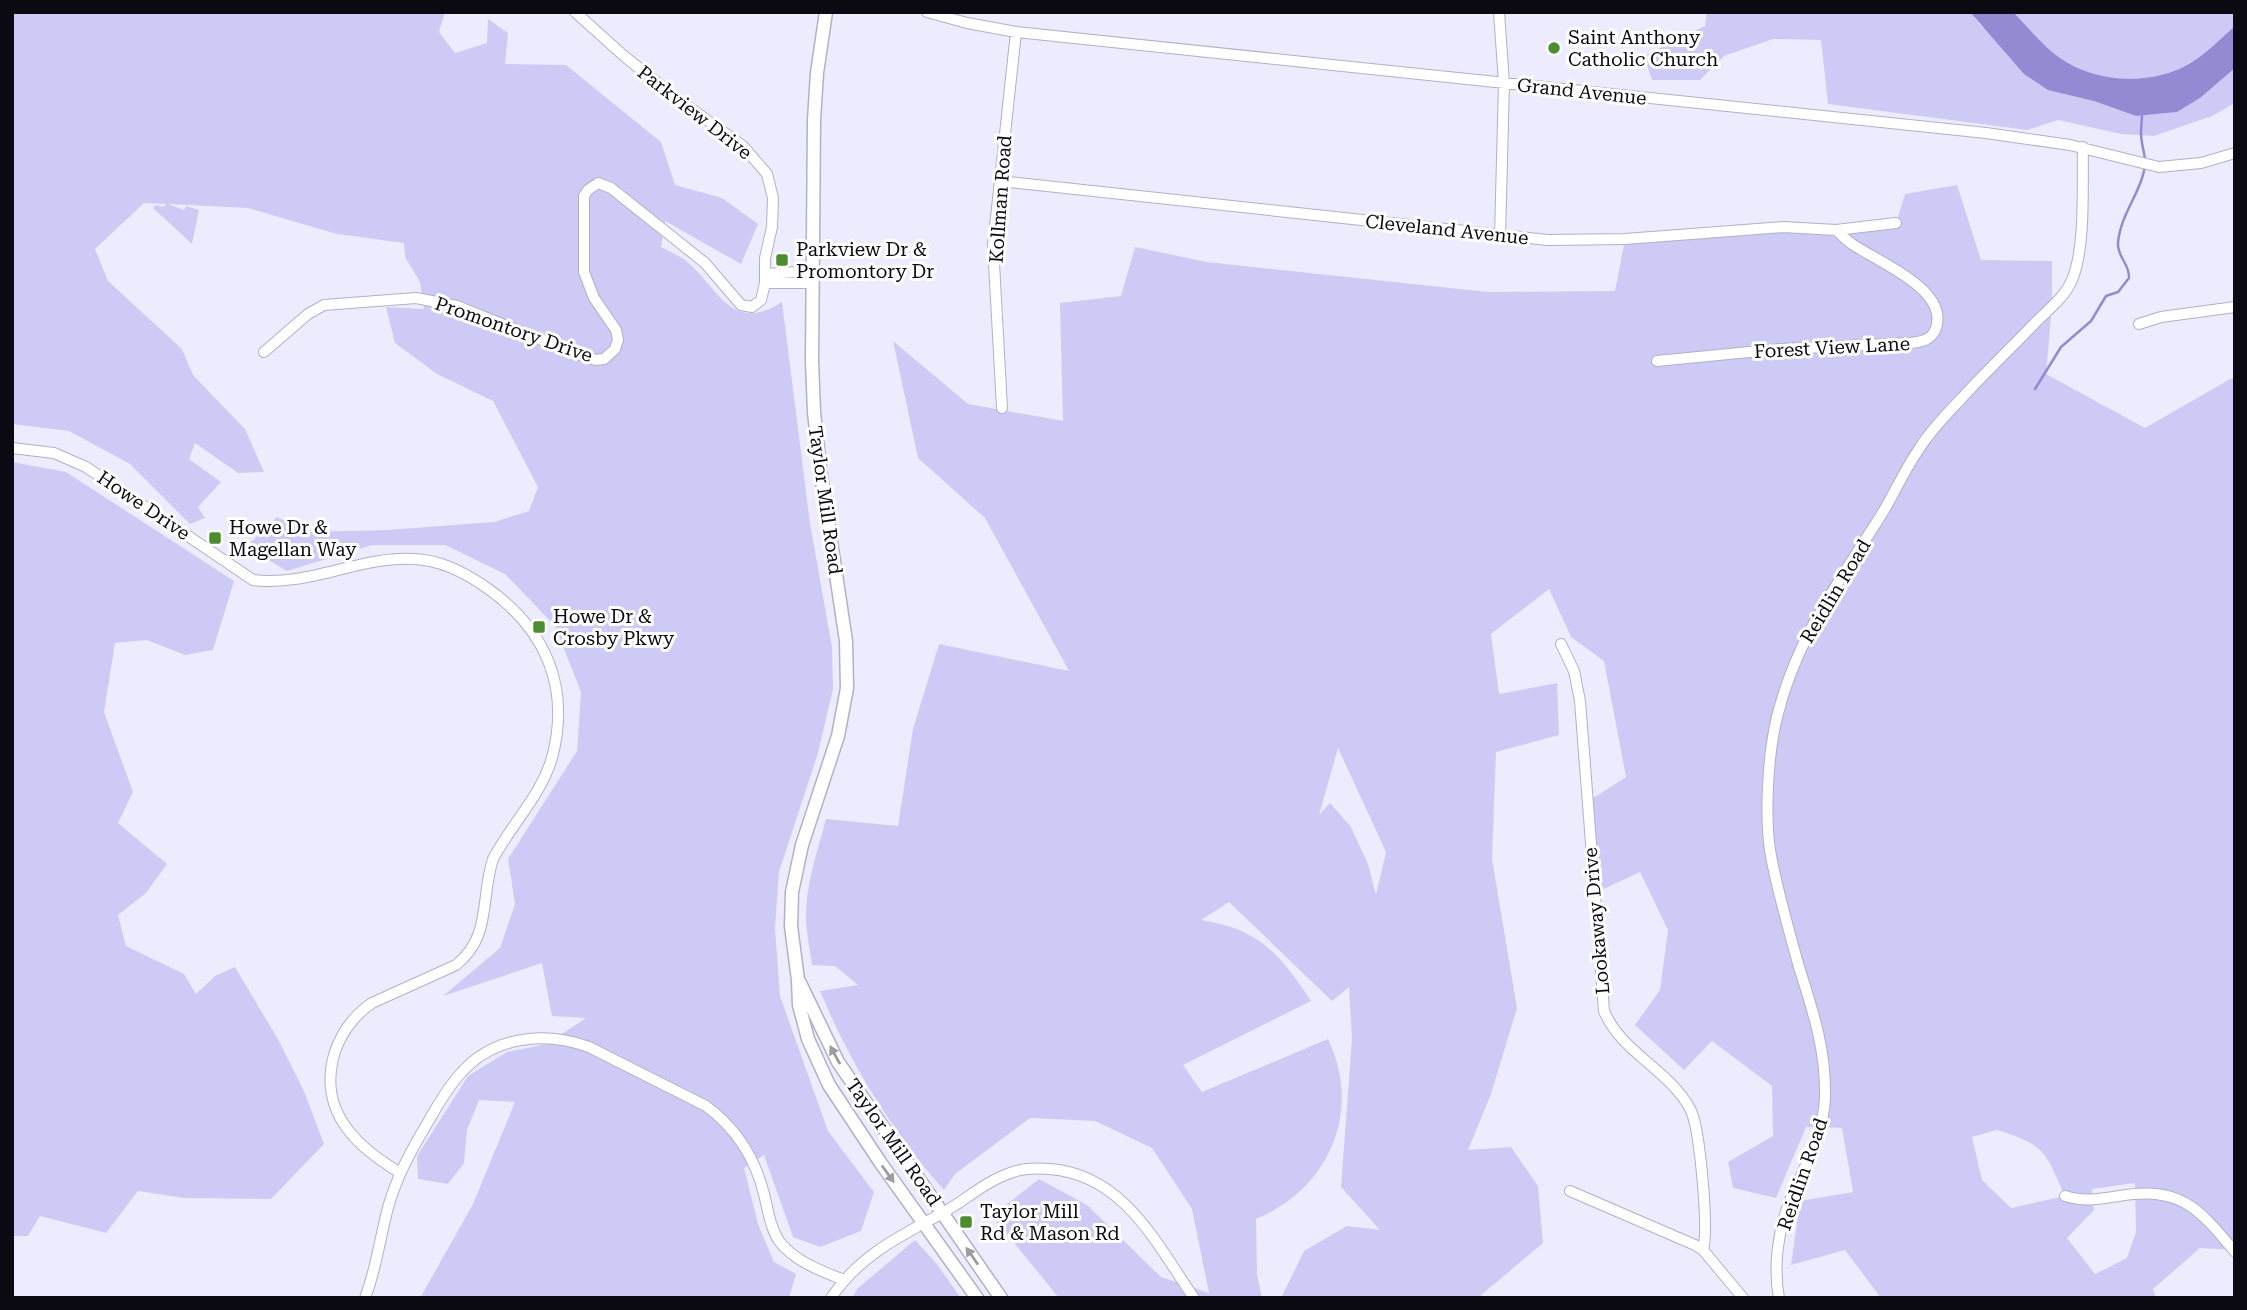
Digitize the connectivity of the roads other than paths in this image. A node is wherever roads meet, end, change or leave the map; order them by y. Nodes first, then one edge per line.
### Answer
1 (575, 12) edge
2 (826, 12) edge
3 (927, 12) edge
4 (1499, 12) edge
5 (1016, 32) junction
6 (1504, 83) junction
7 (2083, 148) junction
8 (2235, 153) edge
9 (999, 181) junction
10 (1896, 223) dead end
11 (1836, 230) junction
12 (1500, 235) junction
13 (812, 277) junction
14 (765, 278) junction
15 (2235, 307) edge
16 (2139, 324) dead end
17 (264, 352) dead end
18 (1657, 361) dead end
19 (1002, 408) dead end
20 (12, 448) edge
21 (1561, 645) dead end
22 (798, 980) junction
23 (400, 1173) junction
24 (1570, 1191) dead end
25 (2065, 1196) dead end
26 (942, 1213) junction
27 (925, 1222) junction
28 (1703, 1250) junction
29 (2235, 1252) edge
30 (844, 1280) junction
31 (365, 1298) edge
32 (831, 1298) edge
33 (977, 1298) edge
34 (1001, 1298) edge
35 (1194, 1298) edge
36 (1743, 1298) edge
37 (1779, 1298) edge

1 - 14 street, Parkview Drive
2 - 13 main road, Taylor Mill Road
3 - 5 street, Grand Avenue
4 - 6 street
5 - 6 street, Grand Avenue
5 - 9 street, Kollman Road
6 - 7 street, Grand Avenue
6 - 12 street
7 - 8 street, Grand Avenue
7 - 37 street, Reidlin Road
9 - 12 street, Cleveland Avenue
9 - 19 street, Kollman Road
10 - 11 street, Cleveland Avenue
11 - 12 street, Cleveland Avenue
11 - 18 street, Forest View Lane
13 - 14 street
13 - 22 main road, Taylor Mill Road
14 - 17 street, Promontory Drive
15 - 16 street
20 - 23 street, Howe Drive
21 - 28 street, Lookaway Drive
26 -> 22 main road, Taylor Mill Road
22 -> 27 main road, Taylor Mill Road
23 - 30 street
23 - 31 street
24 - 28 street
25 - 29 street
26 - 27 street
34 -> 26 main road, Taylor Mill Road
26 - 35 street
27 - 30 street
27 - 33 main road, Taylor Mill Road
28 - 36 street
30 - 32 street

